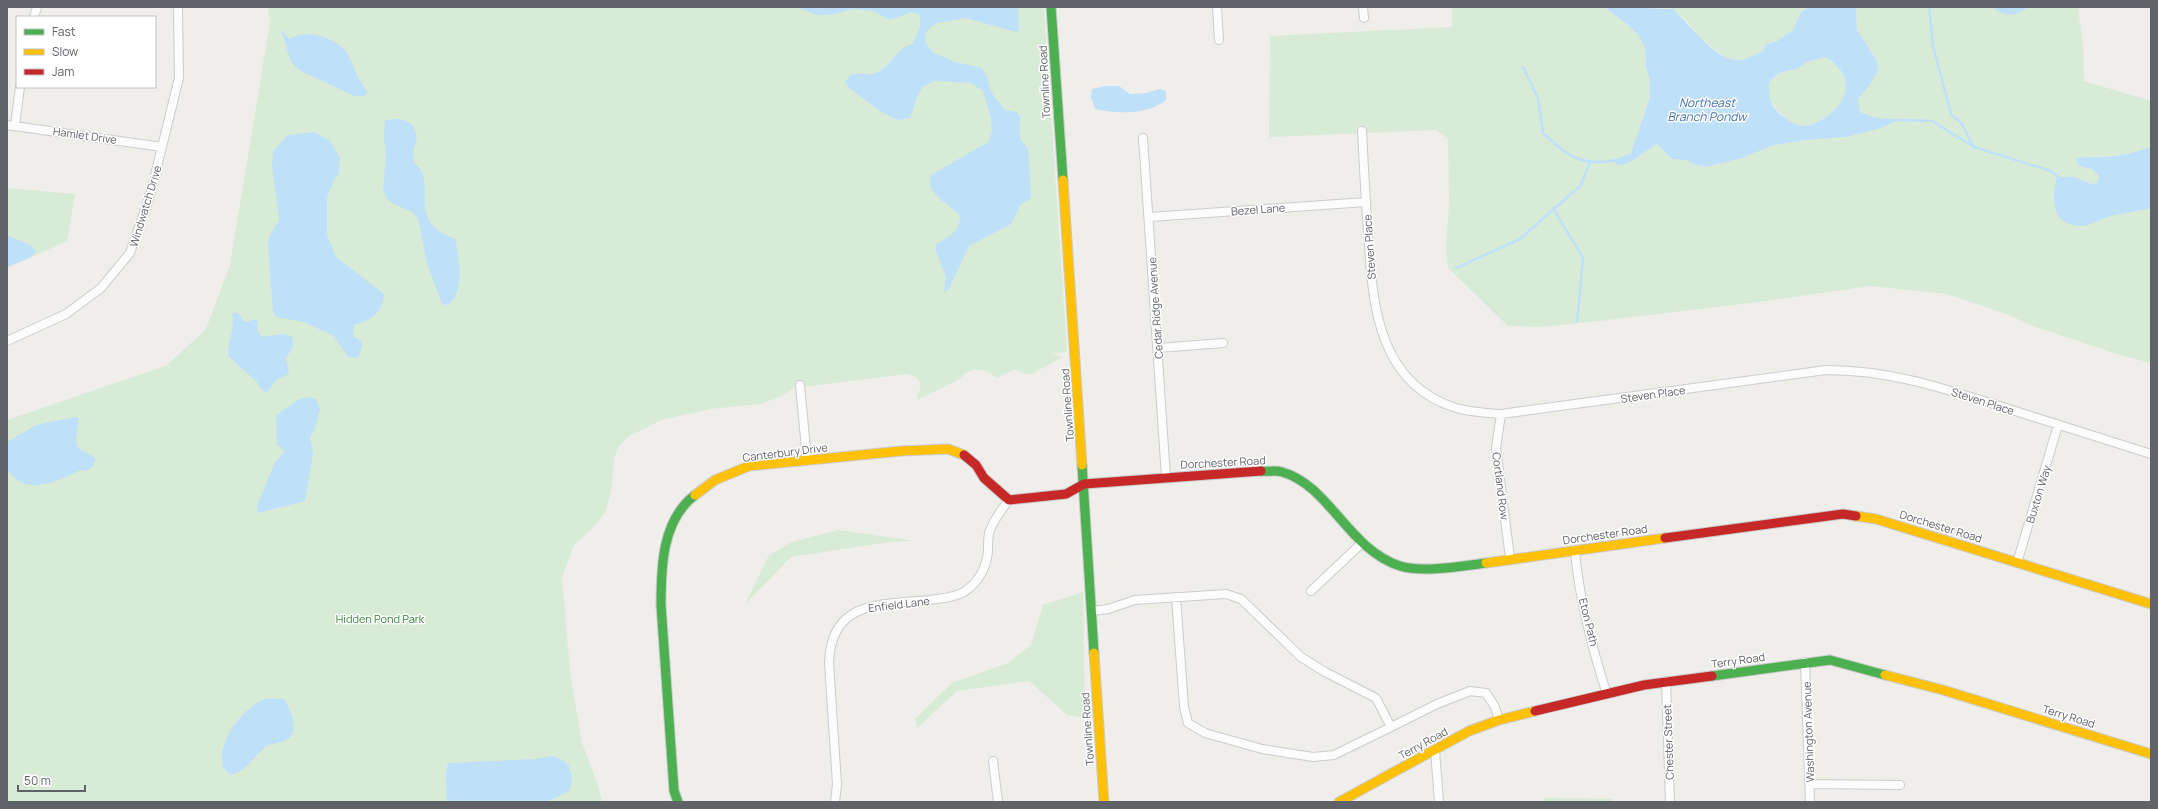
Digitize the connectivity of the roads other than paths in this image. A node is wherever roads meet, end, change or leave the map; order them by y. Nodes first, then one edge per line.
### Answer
1 (178, 7) edge
2 (1052, 7) edge
3 (1217, 7) edge
4 (1363, 7) edge
5 (1364, 18) dead end
6 (1219, 40) dead end
7 (20, 88) edge
8 (11, 125) edge
9 (1362, 131) dead end
10 (1143, 138) dead end
11 (162, 147) junction
12 (1366, 202) junction
13 (1150, 217) junction
14 (7, 341) edge
15 (1223, 343) dead end
16 (1158, 348) junction
17 (800, 385) dead end
18 (1501, 414) junction
19 (2058, 425) junction
20 (2151, 454) edge
21 (807, 460) junction
22 (1166, 477) junction
23 (1084, 484) junction
24 (1009, 500) junction
25 (1362, 543) junction
26 (1575, 550) junction
27 (1510, 558) junction
28 (2017, 563) junction
29 (1311, 592) dead end
30 (1176, 597) junction
31 (2151, 604) edge
32 (1092, 611) junction
33 (1805, 662) junction
34 (1666, 681) junction
35 (1607, 694) junction
36 (1499, 720) junction
37 (1391, 727) junction
38 (1435, 750) junction
39 (1101, 752) junction
40 (2151, 754) edge
41 (993, 761) dead end
42 (1810, 784) junction
43 (1900, 785) dead end
44 (678, 802) edge
45 (835, 802) edge
46 (998, 802) edge
47 (1104, 802) edge
48 (1111, 802) edge
49 (1339, 802) edge
50 (1439, 802) edge
51 (1670, 802) edge
52 (1810, 802) edge

1 - 11 street, Windwatch Drive
2 - 23 street, Townline Road
3 - 6 street
4 - 5 street
7 - 8 street
8 - 11 street, Hamlet Drive
9 - 12 street, Steven Place
10 - 13 street, Cedar Ridge Avenue
11 - 14 street, Windwatch Drive
12 - 13 street, Bezel Lane
12 - 18 street, Steven Place
13 - 16 street, Cedar Ridge Avenue
15 - 16 street
16 - 22 street, Cedar Ridge Avenue
17 - 21 street
18 - 19 street, Steven Place
18 - 27 street, Cortland Row
19 - 20 street, Steven Place
19 - 28 street, Buxton Way
21 - 24 street, Canterbury Drive
21 - 44 street, Canterbury Drive
22 - 23 street, Dorchester Road
22 - 25 street, Dorchester Road
23 - 24 street
23 - 32 street, Townline Road
24 - 45 street, Enfield Lane
25 - 27 street, Dorchester Road
25 - 29 street
26 - 27 street, Dorchester Road
26 - 28 street, Dorchester Road
26 - 35 street, Eton Path
28 - 31 street, Dorchester Road
30 - 32 street
30 - 37 street
30 - 37 street
32 - 39 street, Townline Road
33 - 34 street, Terry Road
33 - 40 street, Terry Road
33 - 42 street, Washington Avenue
34 - 35 street, Terry Road
34 - 51 street, Chester Street
35 - 36 street, Terry Road
36 - 37 street
36 - 38 street, Terry Road
38 - 49 street, Terry Road
38 - 50 street
39 - 47 street, Townline Road
39 - 48 street
41 - 46 street
42 - 43 street
42 - 52 street, Washington Avenue

